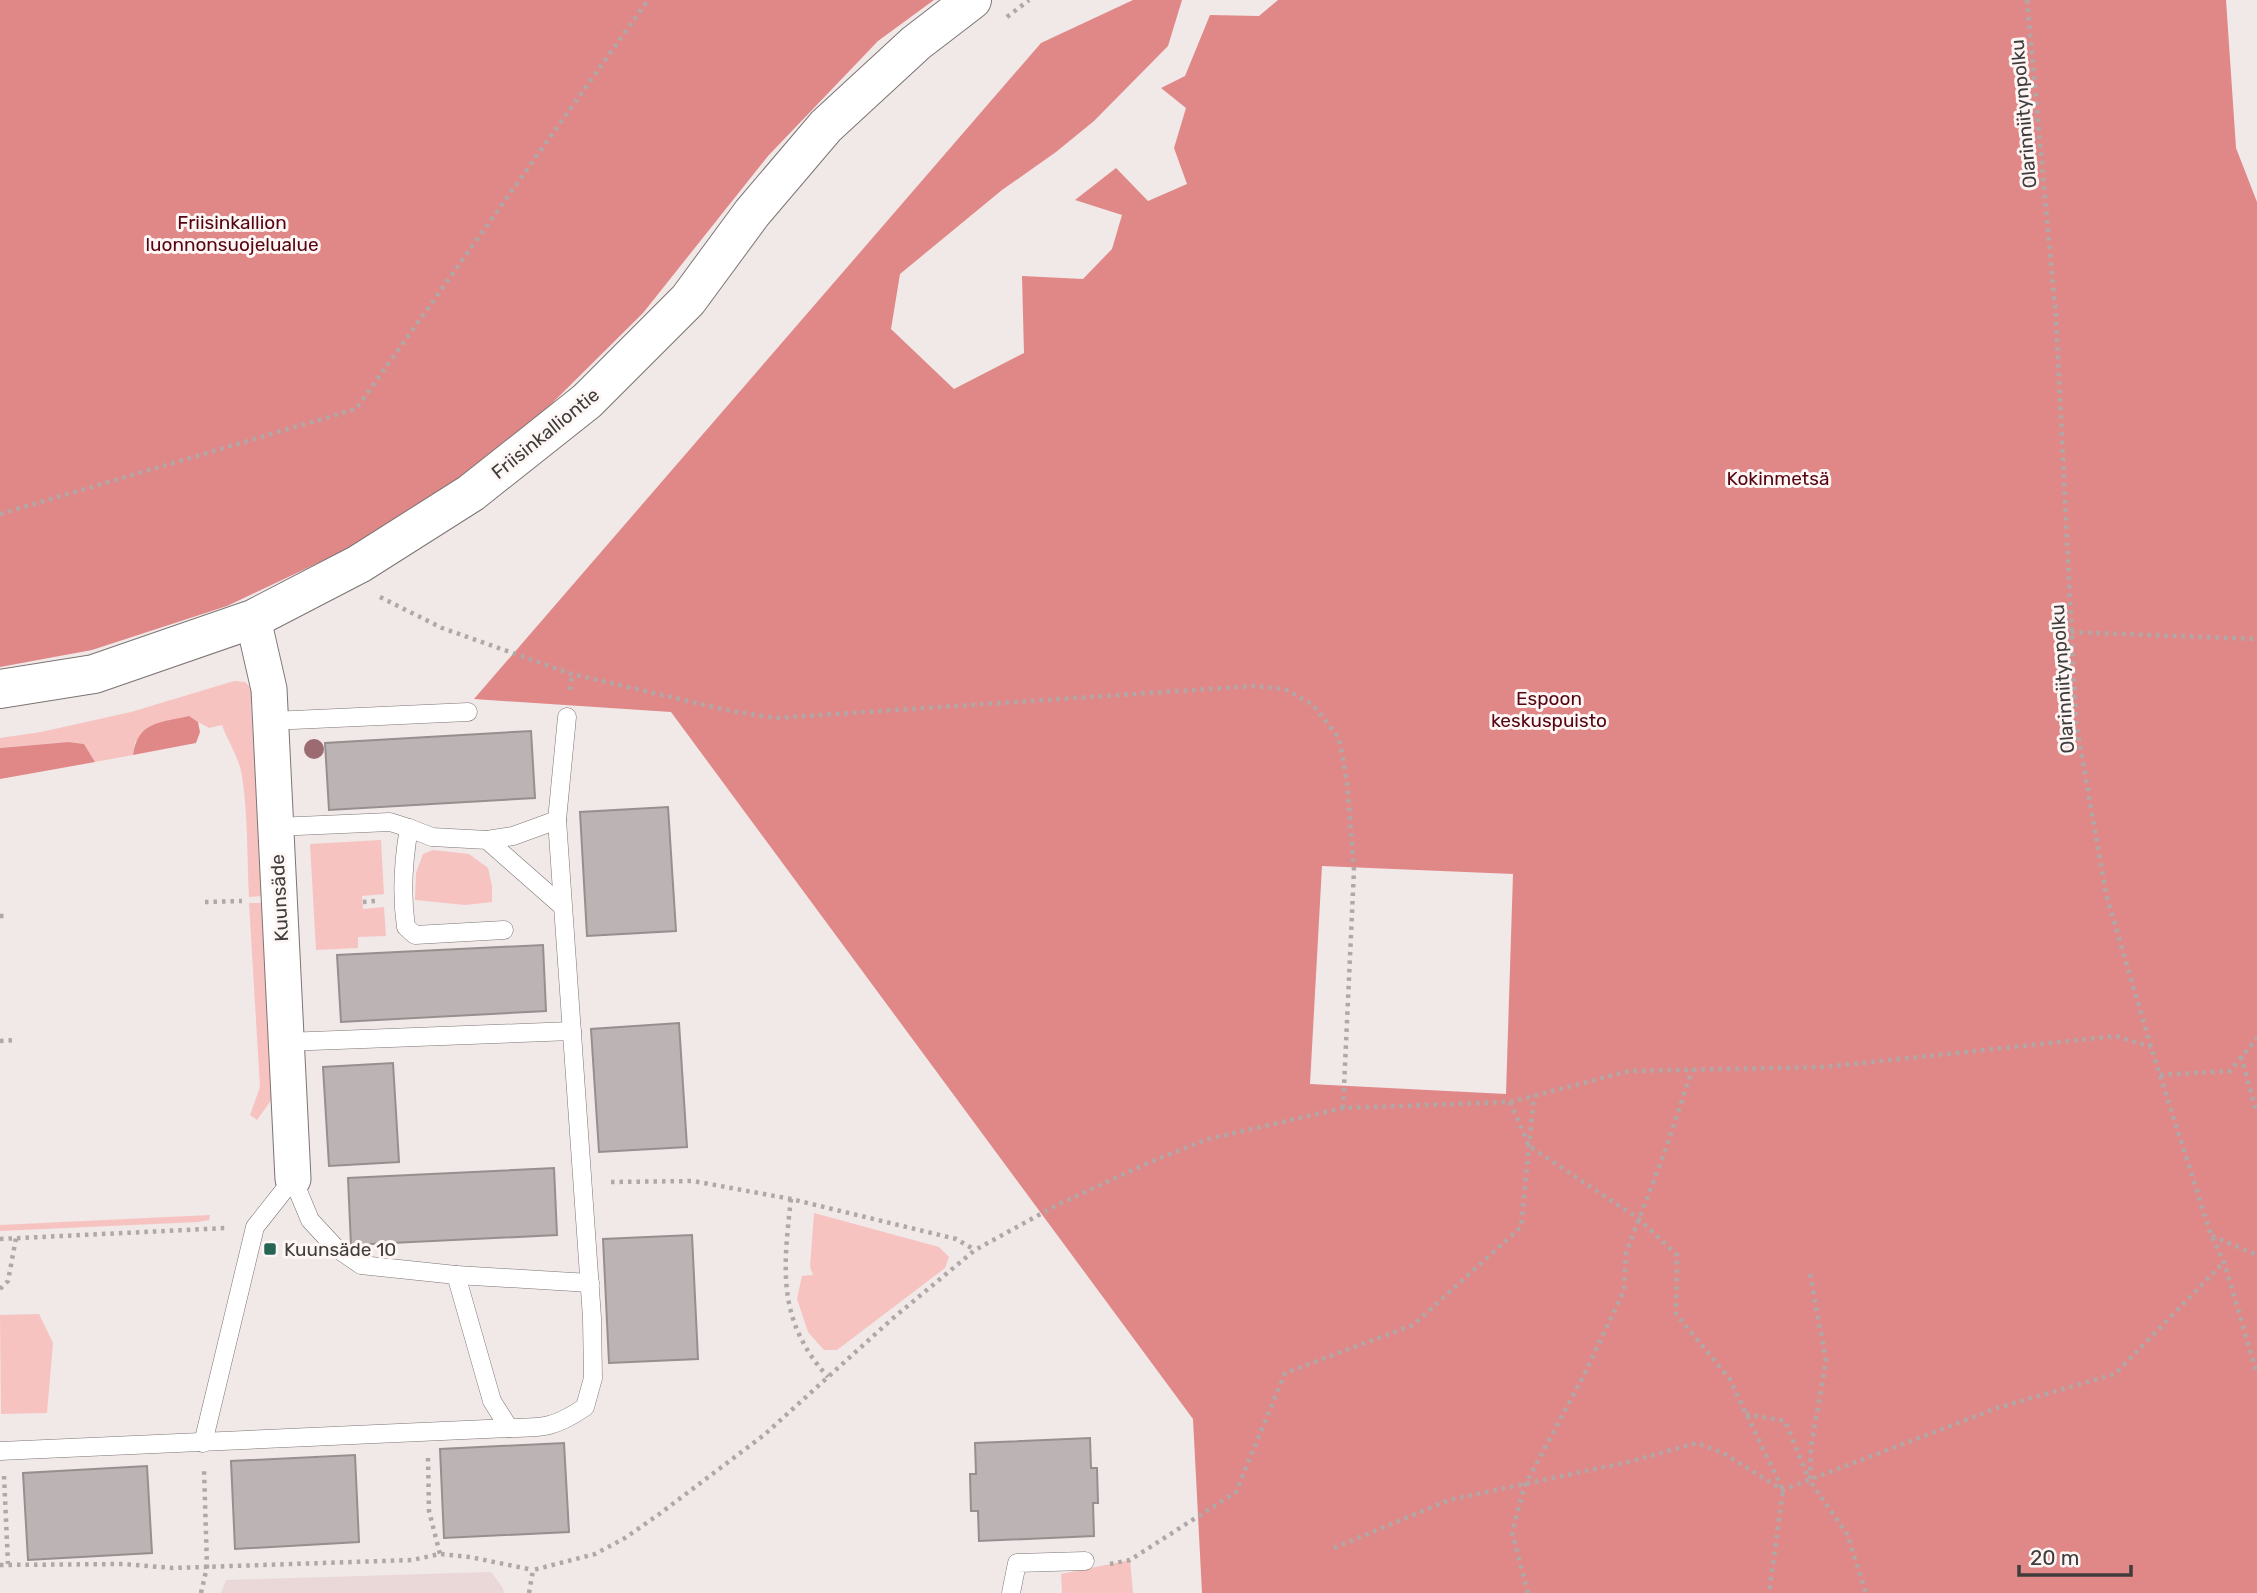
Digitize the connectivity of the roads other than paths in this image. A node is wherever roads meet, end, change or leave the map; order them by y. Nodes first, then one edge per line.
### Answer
1 (972, 0) edge
2 (253, 619) junction
3 (0, 689) edge
4 (468, 712) dead end
5 (567, 717) dead end
6 (271, 721) junction
7 (557, 820) junction
8 (275, 827) junction
9 (409, 828) junction
10 (487, 840) junction
11 (562, 906) junction
12 (504, 930) dead end
13 (572, 1031) junction
14 (285, 1042) junction
15 (293, 1179) junction
16 (456, 1275) junction
17 (590, 1283) junction
18 (509, 1428) junction
19 (203, 1443) junction
20 (1, 1451) edge
21 (1085, 1561) dead end
22 (1011, 1593) edge

1 - 2 main road, Friisinkalliontie
2 - 3 main road, Friisinkalliontie
2 - 6 street, Kuunsäde
4 - 6 lane
5 - 7 lane
6 - 8 street, Kuunsäde
7 - 10 lane
7 - 11 lane
8 - 9 lane
8 - 14 street, Kuunsäde
9 - 10 lane
9 - 12 lane
10 - 11 lane
11 - 13 lane
13 - 14 lane
13 - 17 lane
14 - 15 street, Kuunsäde
15 - 16 lane
15 - 19 lane
16 - 17 lane
16 - 18 lane
17 - 18 lane
18 - 19 lane
19 - 20 lane
21 - 22 lane

